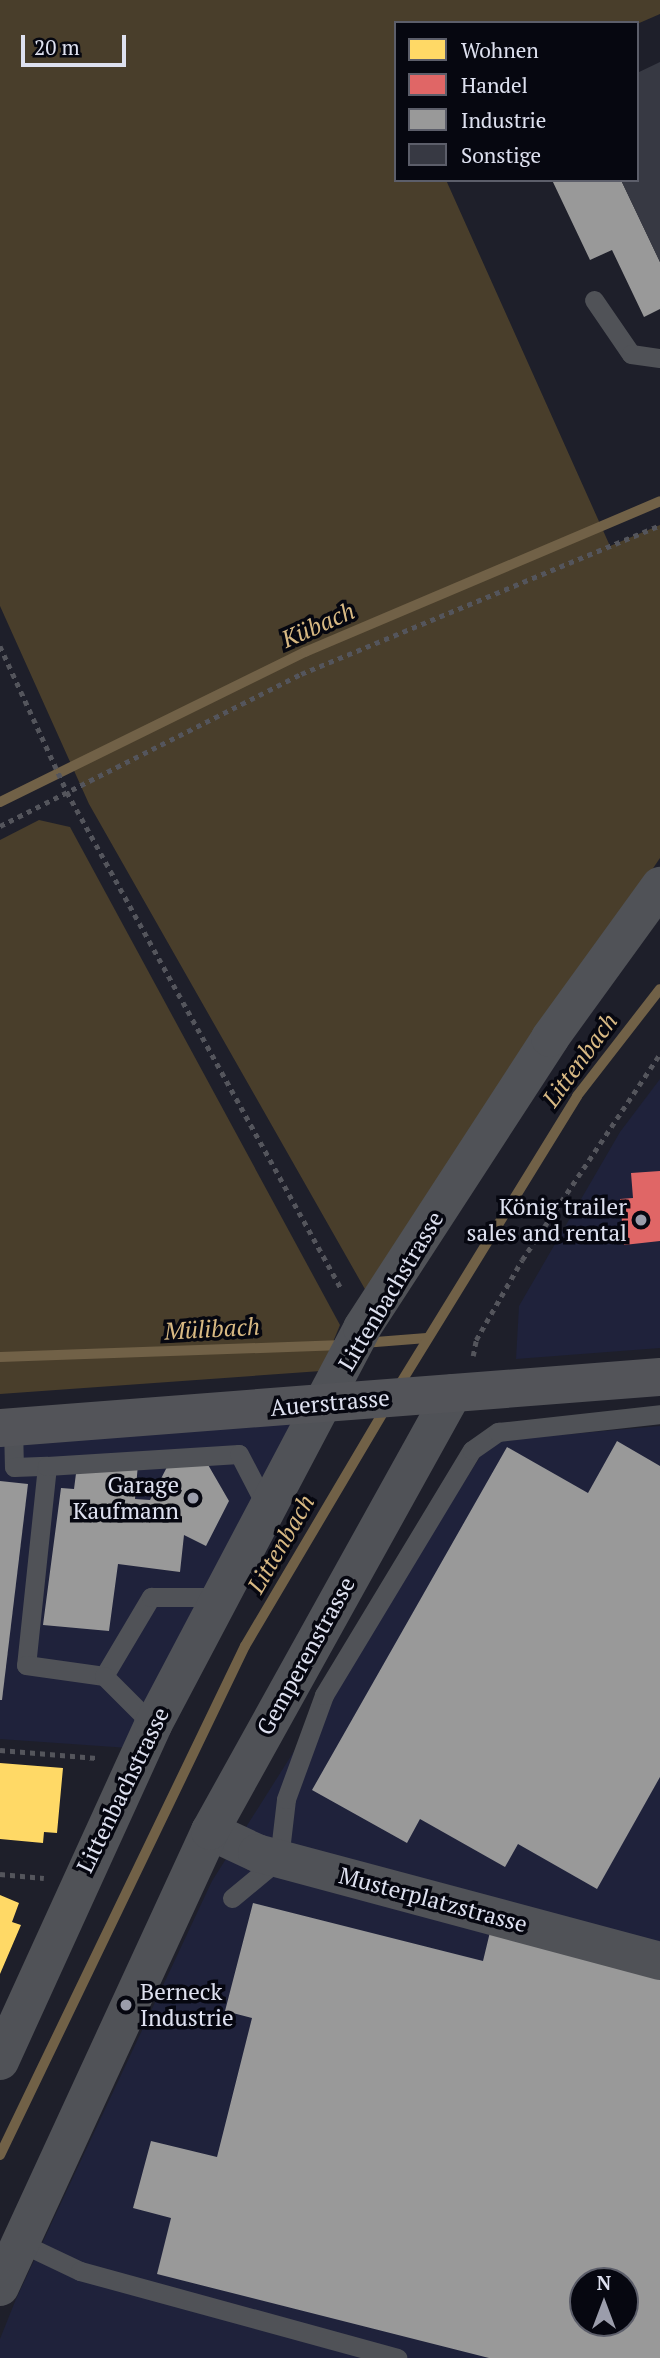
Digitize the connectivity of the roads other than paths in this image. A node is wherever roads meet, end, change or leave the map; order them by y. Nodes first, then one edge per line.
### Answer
1 (594, 300) dead end
2 (660, 358) edge
3 (660, 886) edge
4 (660, 1377) edge
5 (436, 1394) junction
6 (320, 1404) junction
7 (660, 1414) edge
8 (6, 1427) edge
9 (47, 1466) junction
10 (267, 1508) junction
11 (219, 1597) junction
12 (104, 1676) junction
13 (153, 1725) junction
14 (209, 1831) junction
15 (279, 1859) junction
16 (232, 1898) dead end
17 (660, 1961) edge
18 (0, 2061) edge
19 (20, 2243) junction
20 (0, 2287) edge
21 (397, 2358) edge

1 - 2 lane
3 - 6 street, Littenbachstrasse
4 - 5 main road, Auerstrasse
5 - 6 main road, Auerstrasse
5 - 14 street, Gemperenstrasse
6 - 8 main road, Auerstrasse
6 - 10 street, Littenbachstrasse
7 - 15 lane
8 - 9 lane
9 - 10 lane
9 - 12 lane
10 - 11 street, Littenbachstrasse
11 - 12 lane
11 - 13 street, Littenbachstrasse
12 - 13 lane
13 - 18 street, Littenbachstrasse
14 - 15 street, Musterplatzstrasse
14 - 19 street, Gemperenstrasse
15 - 16 lane
15 - 17 street, Musterplatzstrasse
19 - 20 street, Gemperenstrasse
19 - 21 lane

